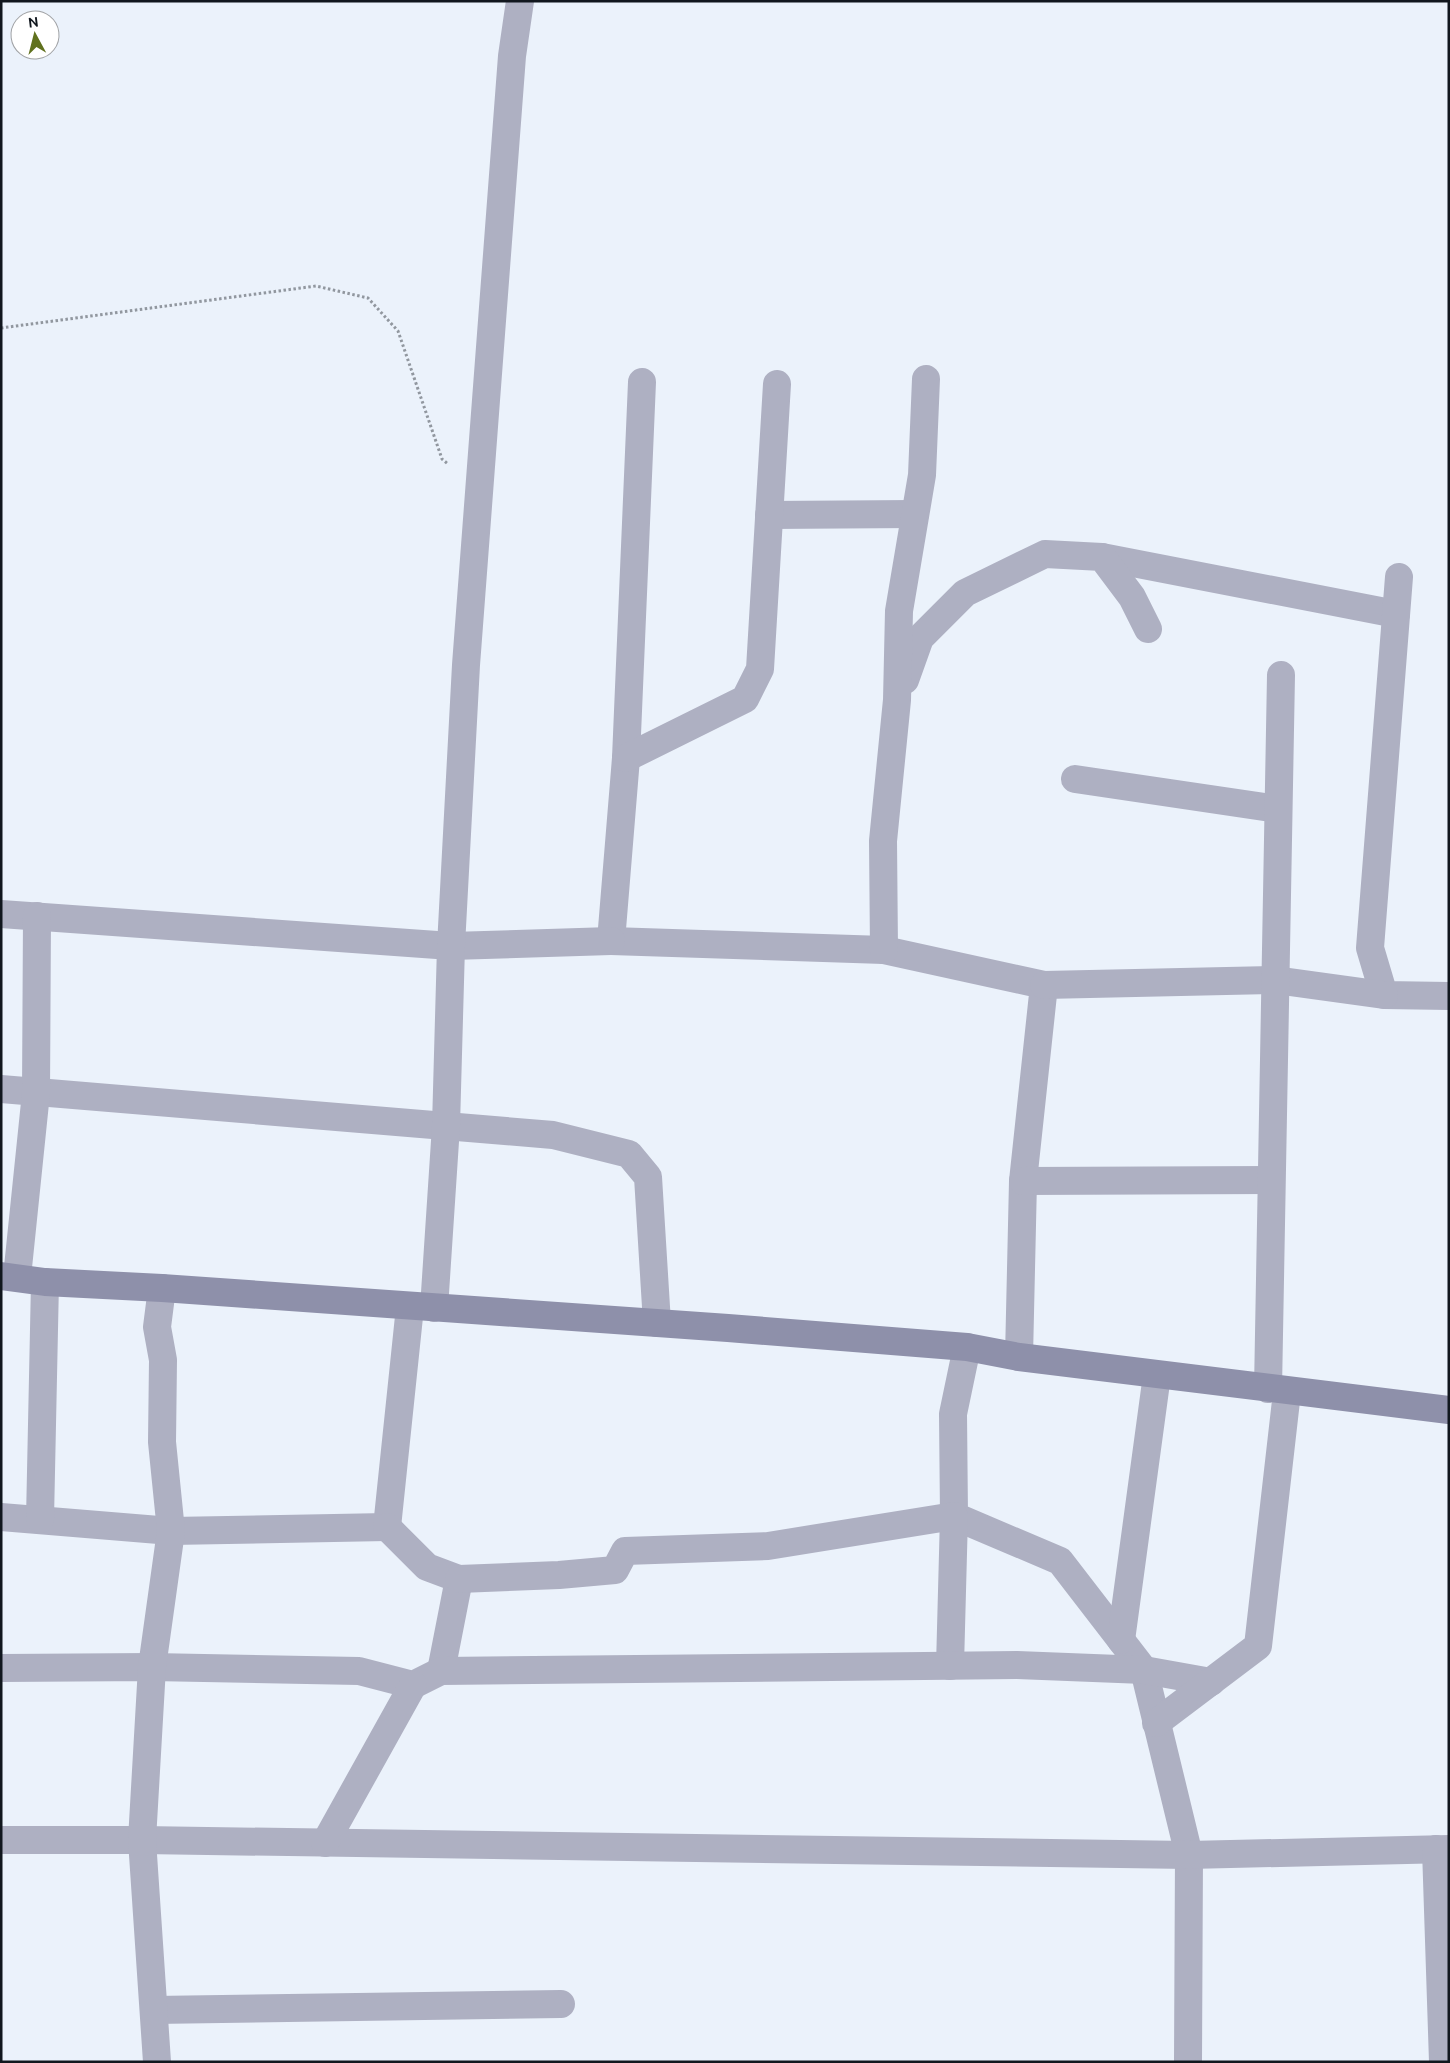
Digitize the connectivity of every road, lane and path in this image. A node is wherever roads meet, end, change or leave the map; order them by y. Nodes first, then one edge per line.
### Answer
1 (520, 1) edge
2 (1, 328) edge
3 (926, 379) dead end
4 (642, 382) dead end
5 (777, 384) dead end
6 (479, 492) junction
7 (916, 514) junction
8 (769, 515) junction
9 (1102, 557) junction
10 (1399, 577) dead end
11 (1396, 614) junction
12 (1148, 629) dead end
13 (1281, 675) dead end
14 (897, 700) junction
15 (626, 758) junction
16 (1075, 779) dead end
17 (1278, 809) junction
18 (1, 914) edge
19 (37, 916) junction
20 (611, 940) junction
21 (451, 946) junction
22 (884, 950) junction
23 (1275, 980) junction
24 (1044, 985) junction
25 (1384, 995) junction
26 (1449, 996) edge
27 (1, 1089) edge
28 (36, 1093) junction
29 (446, 1126) junction
30 (1272, 1180) junction
31 (1023, 1181) junction
32 (9, 1277) edge
33 (45, 1282) junction
34 (162, 1288) junction
35 (422, 1308) junction
36 (657, 1323) junction
37 (966, 1347) junction
38 (1018, 1357) junction
39 (1157, 1375) junction
40 (1278, 1390) junction
41 (1449, 1410) edge
42 (1, 1516) edge
43 (954, 1516) junction
44 (40, 1519) junction
45 (387, 1527) junction
46 (171, 1531) junction
47 (460, 1579) junction
48 (1121, 1640) junction
49 (152, 1666) junction
50 (950, 1666) junction
51 (1, 1668) edge
52 (1144, 1670) junction
53 (441, 1671) junction
54 (1211, 1682) junction
55 (413, 1685) junction
56 (1156, 1723) junction
57 (1, 1840) edge
58 (142, 1840) junction
59 (325, 1843) junction
60 (1442, 1849) edge
61 (1189, 1855) junction
62 (561, 2004) dead end
63 (154, 2010) junction
64 (157, 2062) edge
65 (1188, 2062) edge
66 (1443, 2062) edge

1 - 6 street
2 - 6 path
3 - 7 street
4 - 15 street
5 - 8 street
6 - 21 street
7 - 8 street
7 - 14 street
8 - 15 street
9 - 11 street
9 - 12 street
9 - 14 street
10 - 11 street
11 - 25 street
13 - 17 street
14 - 22 street
15 - 20 street
16 - 17 street
17 - 23 street
18 - 19 street
19 - 21 street
19 - 28 street
20 - 21 street
20 - 22 street
21 - 29 street
22 - 24 street
23 - 24 street
23 - 25 street
23 - 30 street
24 - 31 street
25 - 26 street
27 - 28 street
28 - 29 street
28 - 32 street
29 - 35 street
29 - 36 street
30 - 31 street
30 - 40 street
31 - 38 street
32 - 33 main road
33 - 34 main road
33 - 44 street
34 - 35 main road
34 - 46 street
35 - 36 main road
35 - 45 street
36 - 37 main road
37 - 38 main road
37 - 43 street
38 - 39 main road
39 - 40 main road
39 - 48 street
40 - 41 main road
40 - 54 street
42 - 44 street
43 - 47 street
43 - 48 street
43 - 50 street
44 - 46 street
45 - 46 street
45 - 47 street
46 - 49 street
47 - 53 street
48 - 52 street
49 - 51 street
49 - 55 street
49 - 58 street
50 - 52 street
50 - 53 street
52 - 54 street
52 - 56 street
53 - 55 street
54 - 56 street
55 - 59 street
56 - 61 street
57 - 58 street
58 - 59 street
58 - 63 street
59 - 61 street
60 - 61 street
60 - 66 street
61 - 65 street
62 - 63 street
63 - 64 street

